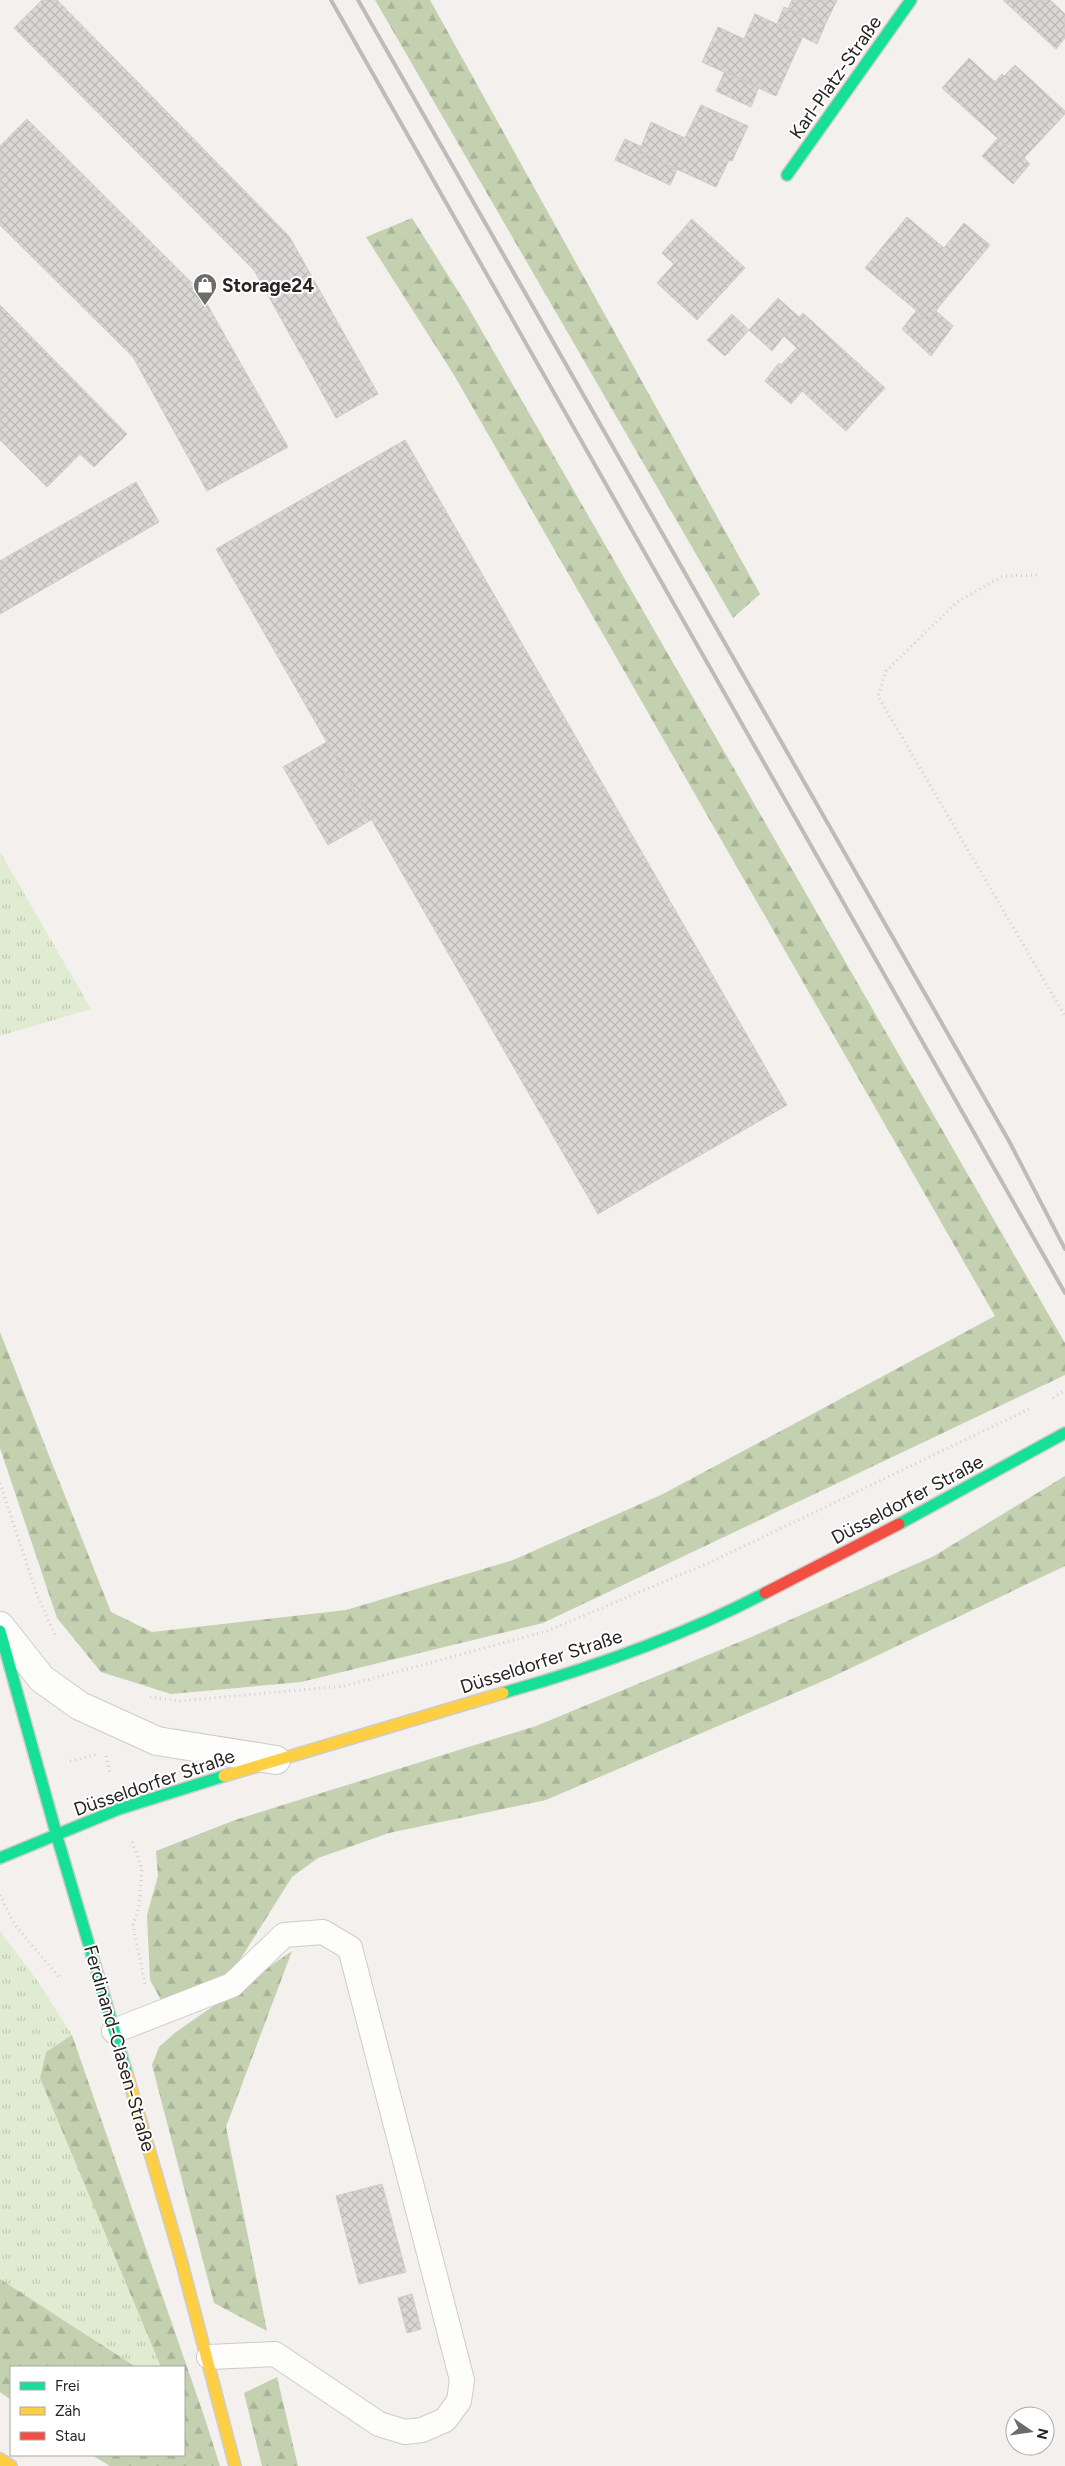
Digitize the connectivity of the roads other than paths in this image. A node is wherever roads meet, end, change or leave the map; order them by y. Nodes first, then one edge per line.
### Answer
1 (911, 0) edge
2 (787, 175) dead end
3 (1065, 1433) edge
4 (0, 1626) edge
5 (0, 1631) edge
6 (276, 1760) junction
7 (58, 1835) junction
8 (0, 1858) edge
9 (114, 2031) junction
10 (209, 2357) junction
11 (0, 2459) edge
12 (11, 2466) edge
13 (235, 2466) edge

1 - 2 main road, Karl-Platz-Straße
3 - 6 main road, Düsseldorfer Straße
4 - 6 street
5 - 7 main road, Ferdinand-Clasen-Straße
6 - 7 main road, Düsseldorfer Straße
7 - 8 main road, Düsseldorfer Straße
7 - 9 main road, Ferdinand-Clasen-Straße
9 - 10 main road, Ferdinand-Clasen-Straße
9 - 10 lane
10 - 13 main road, Ferdinand-Clasen-Straße
11 - 12 main road

